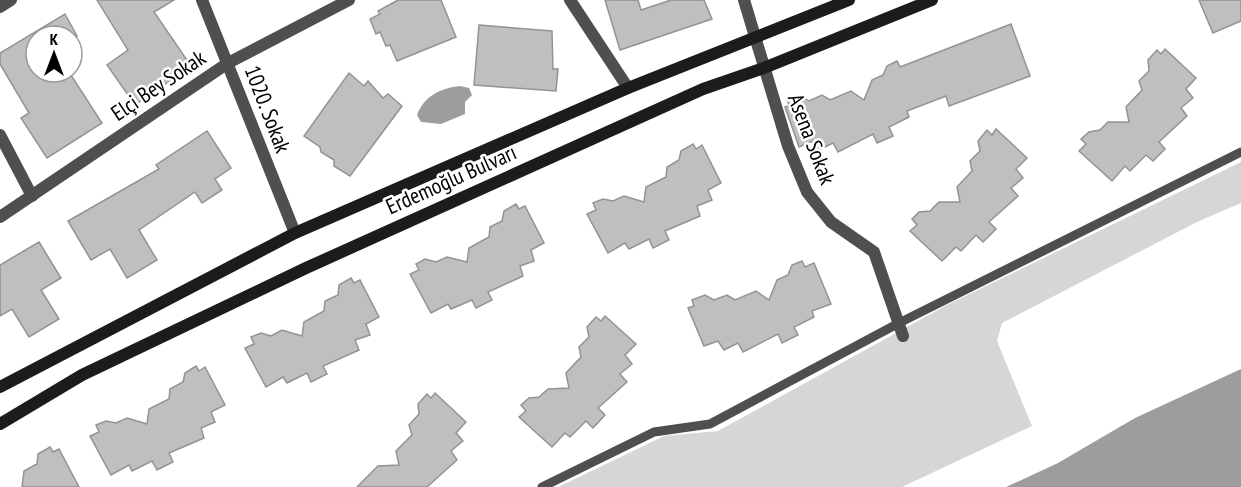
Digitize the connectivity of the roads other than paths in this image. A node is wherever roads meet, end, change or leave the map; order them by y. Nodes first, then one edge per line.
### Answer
1 (10, 0) edge
2 (202, 0) edge
3 (349, 0) edge
4 (570, 0) edge
5 (744, 0) edge
6 (849, 0) edge
7 (932, 0) edge
8 (0, 7) edge
9 (756, 37) junction
10 (228, 63) junction
11 (764, 68) junction
12 (628, 88) junction
13 (0, 135) edge
14 (1241, 152) edge
15 (32, 196) junction
16 (0, 217) edge
17 (295, 233) junction
18 (898, 323) junction
19 (903, 336) dead end
20 (0, 387) edge
21 (0, 424) edge
22 (542, 487) edge

1 - 8 street
2 - 10 street, 1020. Sokak
3 - 10 street, Elçi Bey Sokak
4 - 12 street
5 - 9 street, Asena Sokak
6 - 9 main road, Erdemoğlu Bulvarı
7 - 11 main road, Erdemoğlu Bulvarı
9 - 11 street, Asena Sokak
9 - 12 main road, Erdemoğlu Bulvarı
10 - 15 street, Elçi Bey Sokak
10 - 17 street, 1020. Sokak
11 - 18 street, Asena Sokak
11 - 21 main road, Erdemoğlu Bulvarı
12 - 17 main road, Erdemoğlu Bulvarı
13 - 15 street
14 - 18 lane
15 - 16 street, Elçi Bey Sokak
17 - 20 main road, Erdemoğlu Bulvarı
18 - 19 street, Asena Sokak
18 - 22 lane

